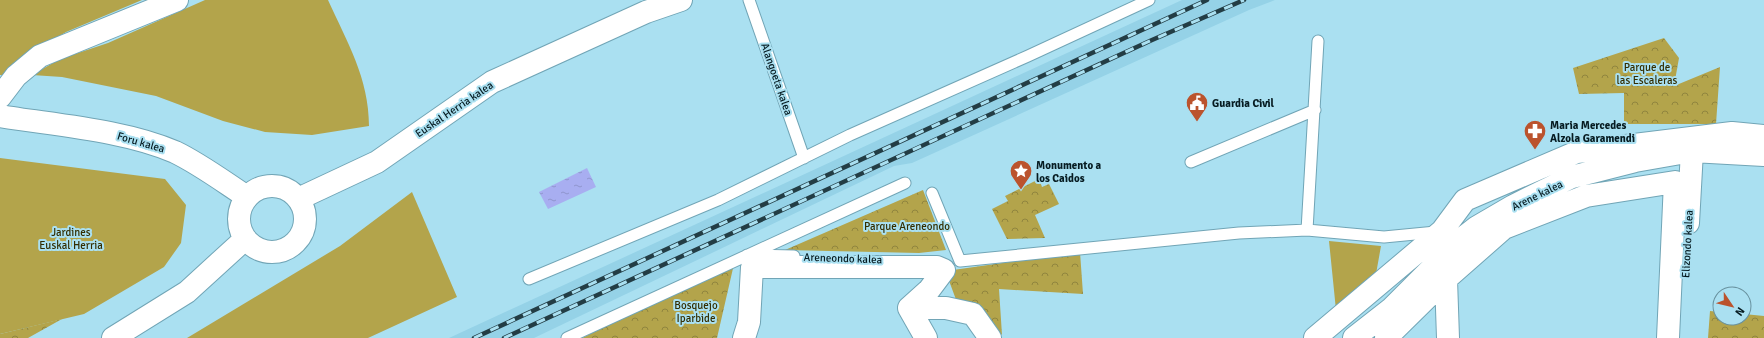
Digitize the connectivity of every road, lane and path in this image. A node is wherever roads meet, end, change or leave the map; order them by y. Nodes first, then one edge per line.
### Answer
1 (177, 0) edge
2 (682, 0) edge
3 (749, 0) edge
4 (1149, 0) edge
5 (1318, 41) dead end
6 (0, 97) edge
7 (1315, 110) junction
8 (0, 116) edge
9 (1764, 136) edge
10 (1692, 151) junction
11 (1764, 155) edge
12 (804, 158) junction
13 (1191, 162) dead end
14 (904, 182) dead end
15 (932, 193) dead end
16 (247, 197) junction
17 (298, 199) junction
18 (1476, 227) junction
19 (1307, 230) junction
20 (1442, 231) junction
21 (245, 239) junction
22 (745, 255) junction
23 (942, 261) dead end
24 (529, 279) dead end
25 (1446, 279) junction
26 (909, 308) junction
27 (113, 338) edge
28 (567, 338) edge
29 (735, 338) edge
30 (744, 338) edge
31 (926, 338) edge
32 (990, 338) edge
33 (1316, 338) edge
34 (1354, 338) edge
35 (1386, 338) edge
36 (1448, 338) edge
37 (1668, 338) edge
38 (1681, 338) edge

1 - 6 street
2 - 17 street, Euskal Herria kalea
3 - 12 lane, Alangoeta kalea
4 - 12 lane
5 - 7 lane
7 - 13 lane
7 - 19 lane
8 - 16 street, Foru kalea
9 - 20 street
10 - 11 street, Arene kalea
10 - 18 street, Arene kalea
10 - 38 street, Elizondo kalea
12 - 24 lane
14 - 22 lane, Areneondo kalea
15 - 19 lane
16 - 17 street
16 - 21 street
17 - 21 street
18 - 20 lane
18 - 34 street, Arene kalea
19 - 20 lane
20 - 33 street
21 - 27 street
22 - 23 lane, Areneondo kalea
22 - 28 lane, Areneondo kalea
22 - 29 lane
25 - 35 street
25 - 36 street
25 - 37 street
26 - 30 street
26 - 31 street
26 - 32 street

